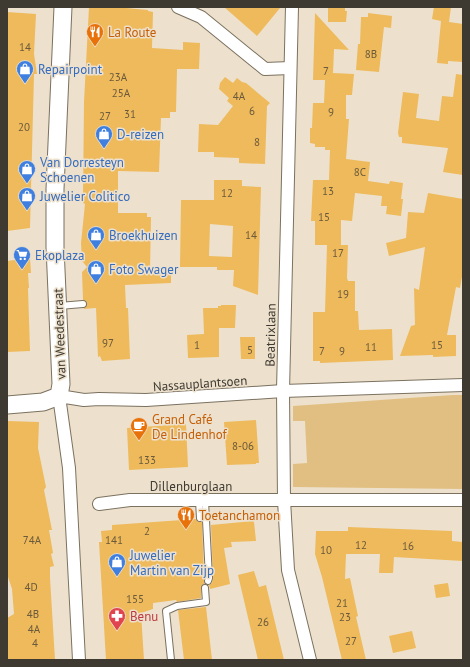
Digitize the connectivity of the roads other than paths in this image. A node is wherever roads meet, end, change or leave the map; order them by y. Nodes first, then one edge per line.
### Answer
1 (63, 7) edge
2 (178, 7) edge
3 (292, 7) edge
4 (290, 68) junction
5 (83, 304) dead end
6 (58, 306) junction
7 (463, 385) edge
8 (283, 391) junction
9 (59, 396) junction
10 (7, 405) edge
11 (284, 500) junction
12 (463, 500) edge
13 (202, 501) junction
14 (99, 504) dead end
15 (200, 518) dead end
16 (208, 581) dead end
17 (205, 588) dead end
18 (79, 660) edge
19 (171, 660) edge
20 (310, 660) edge

1 - 6 main road, van Weedestraat
2 - 4 street
3 - 4 street, Beatrixlaan
4 - 8 street, Beatrixlaan
5 - 6 lane
6 - 9 main road, van Weedestraat
7 - 8 street, Nassauplantsoen
8 - 9 street, Nassauplantsoen
8 - 11 street, Beatrixlaan
9 - 10 main road
9 - 18 street, van Weedestraat
11 - 12 street
11 - 13 street, Dillenburglaan
11 - 20 street, Beatrixlaan
13 - 14 street, Dillenburglaan
13 - 15 lane
13 - 16 lane
17 - 19 lane

